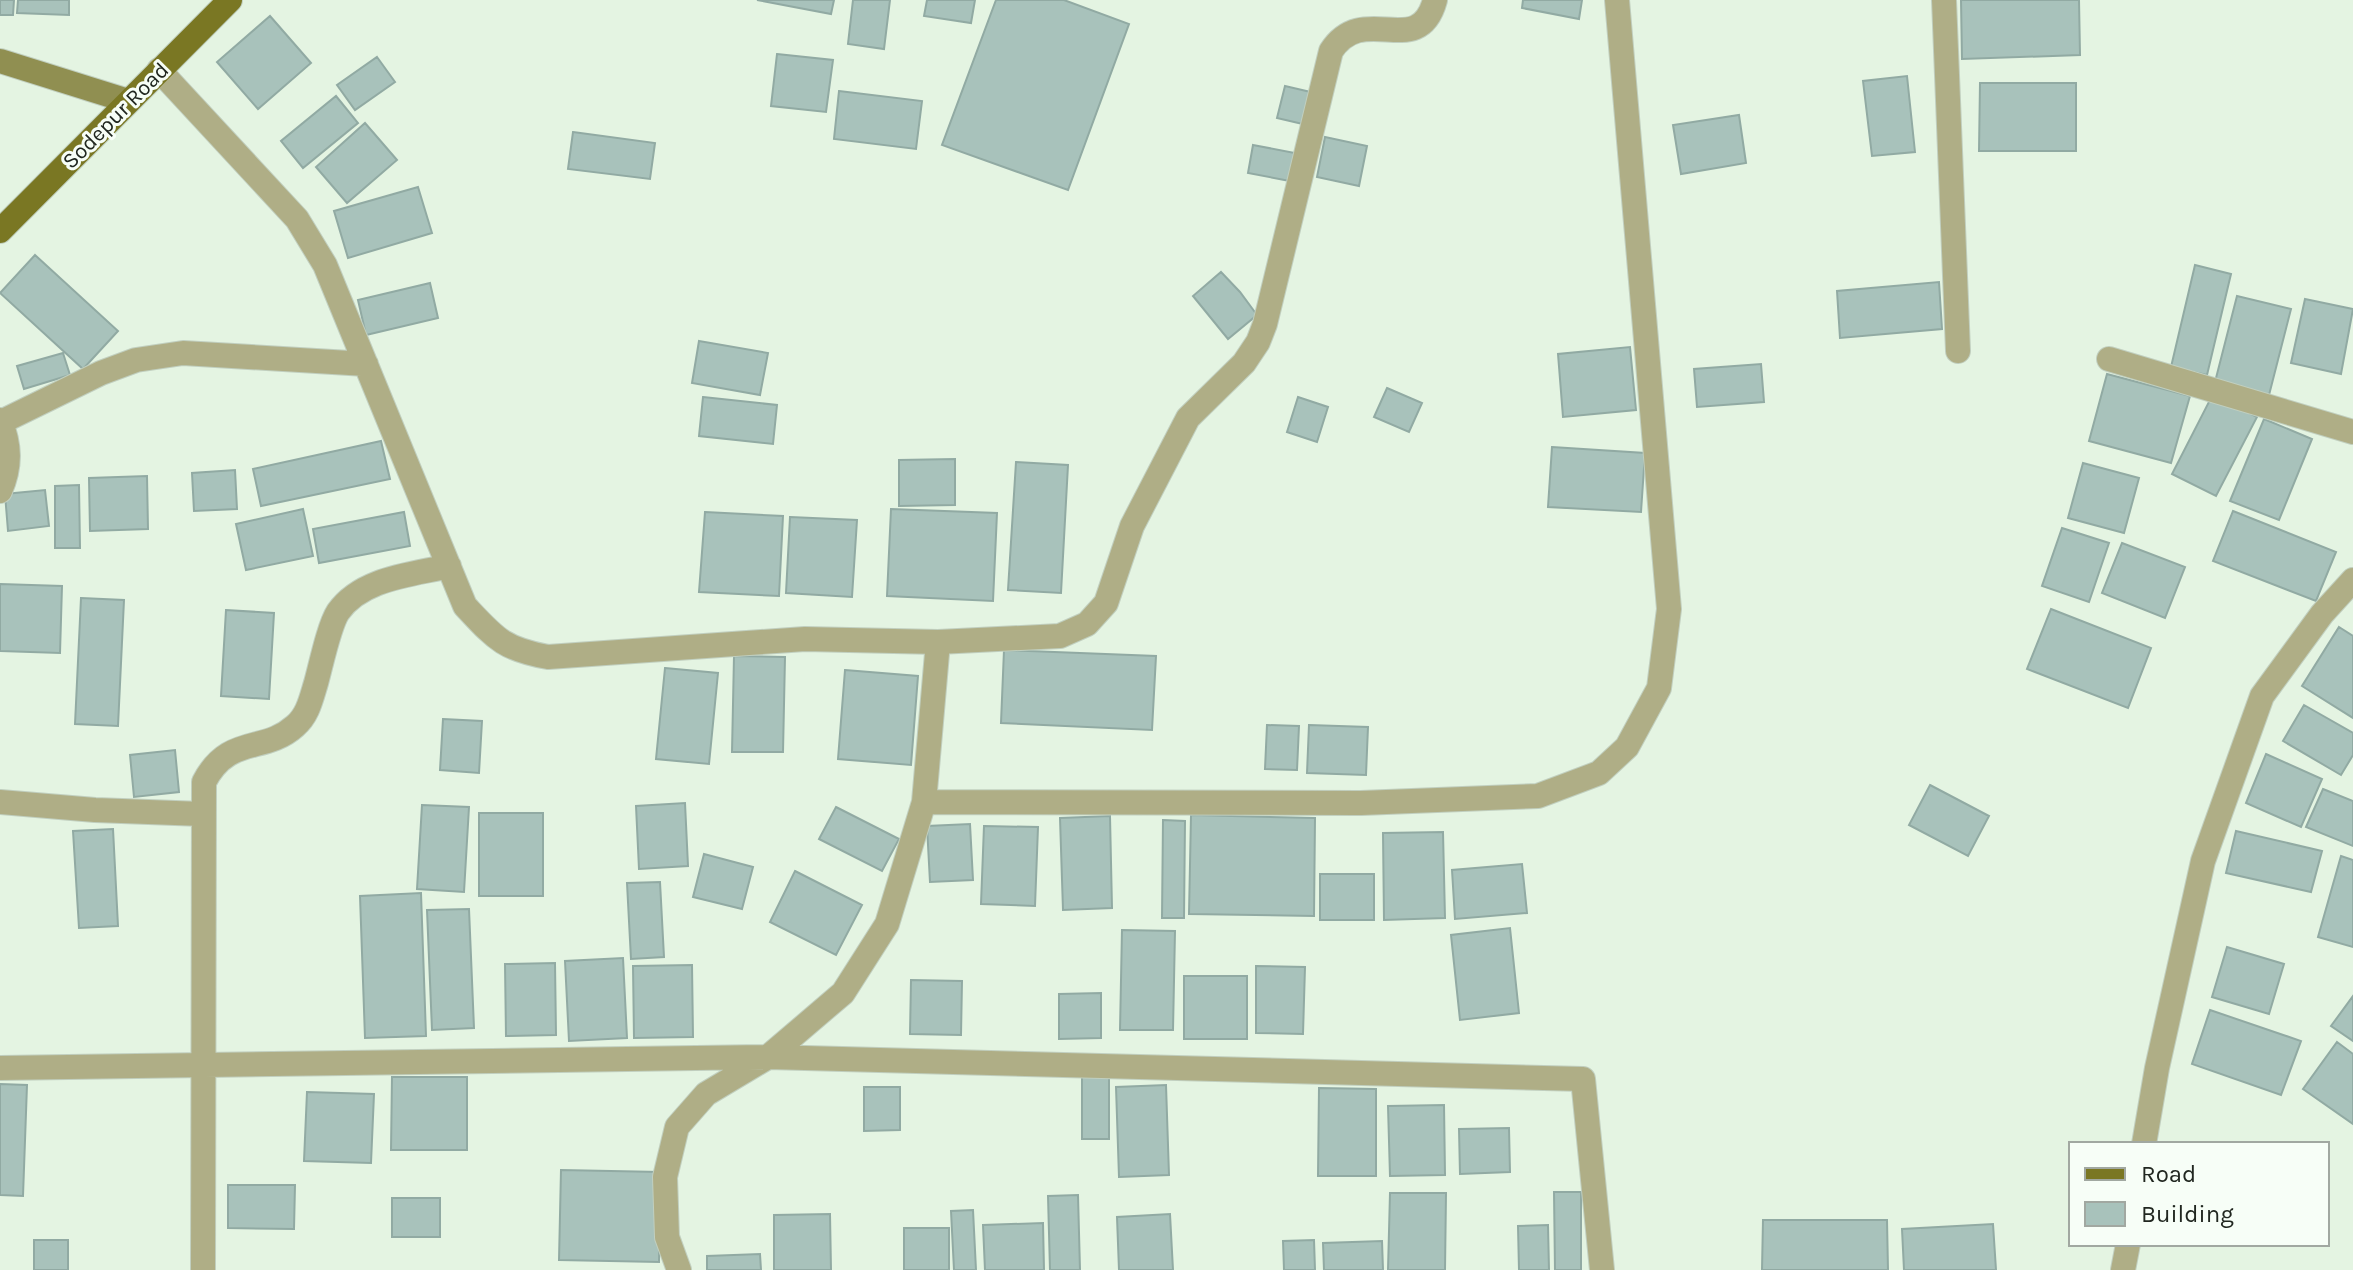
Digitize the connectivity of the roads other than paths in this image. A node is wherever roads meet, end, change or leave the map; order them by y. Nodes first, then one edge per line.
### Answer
1 (230, 0) edge
2 (1435, 0) edge
3 (1617, 0) edge
4 (1944, 0) edge
5 (0, 61) edge
6 (159, 70) junction
7 (128, 101) junction
8 (0, 231) edge
9 (1958, 351) dead end
10 (2109, 359) dead end
11 (366, 364) junction
12 (1, 421) edge
13 (2353, 432) edge
14 (0, 491) edge
15 (449, 566) junction
16 (2353, 580) edge
17 (938, 642) junction
18 (0, 802) edge
19 (924, 802) junction
20 (202, 814) junction
21 (768, 1057) junction
22 (204, 1065) junction
23 (0, 1068) edge
24 (2144, 1142) edge
25 (2128, 1246) edge
26 (203, 1270) edge
27 (679, 1270) edge
28 (1602, 1270) edge
29 (2123, 1270) edge

1 - 6 main road, Sodepur Road
2 - 17 street
3 - 19 street
4 - 9 street
5 - 7 street
6 - 7 main road, Sodepur Road
6 - 11 street
7 - 8 main road, Sodepur Road
10 - 13 street
11 - 12 street
11 - 15 street
12 - 14 street
15 - 17 street
15 - 20 street
16 - 24 street
17 - 19 street
18 - 20 street
19 - 21 street
20 - 22 street
21 - 22 street
21 - 27 street
21 - 28 street
22 - 23 street
22 - 26 street
25 - 29 street

